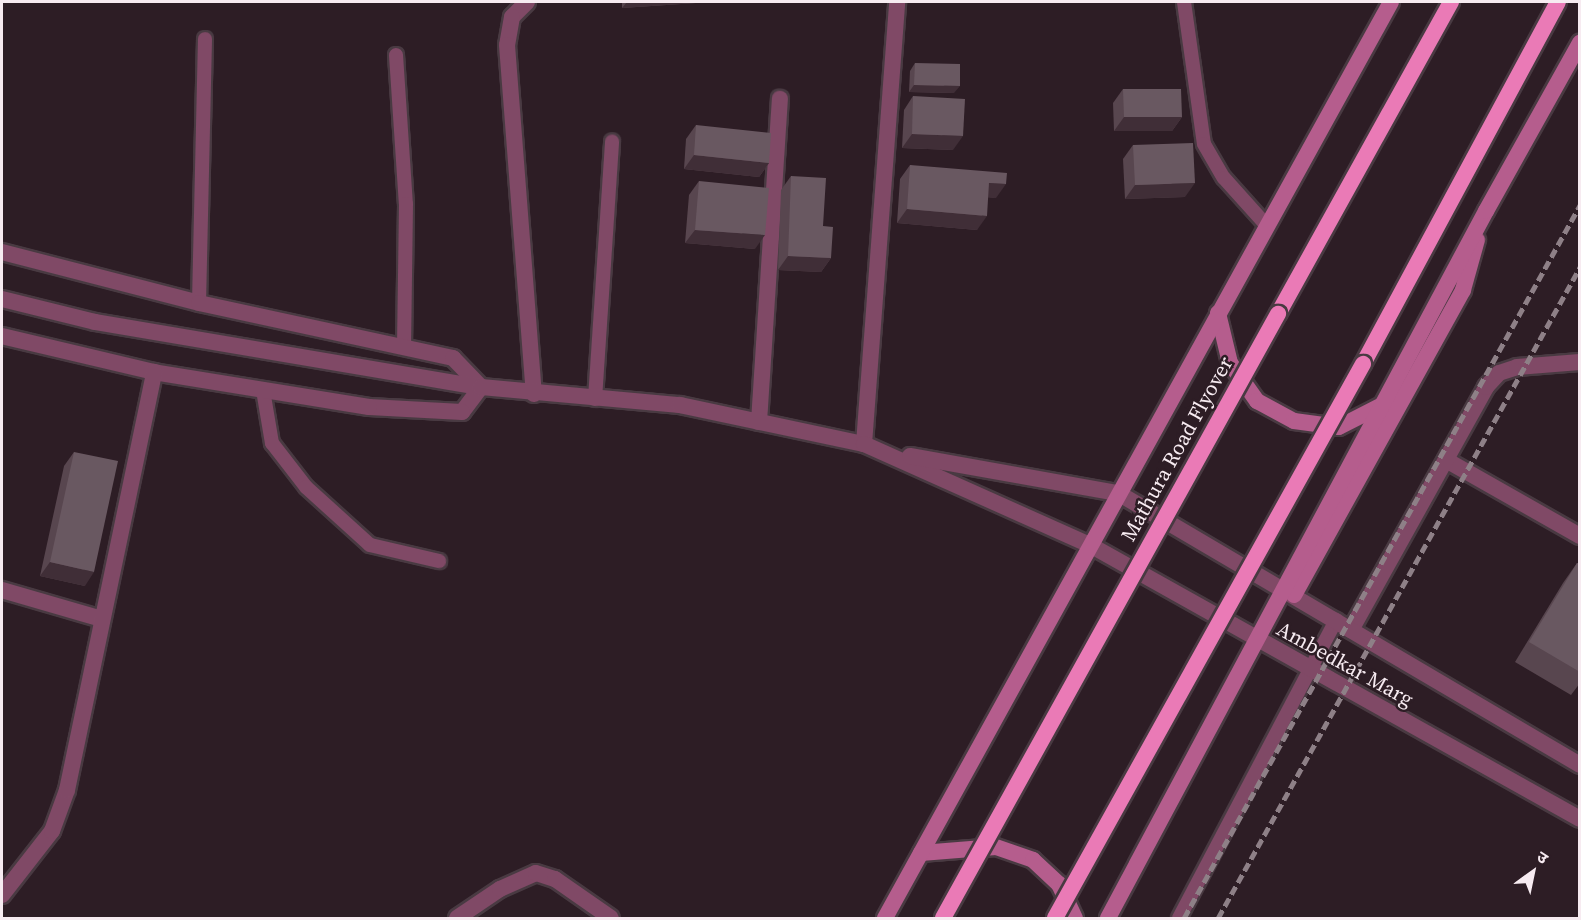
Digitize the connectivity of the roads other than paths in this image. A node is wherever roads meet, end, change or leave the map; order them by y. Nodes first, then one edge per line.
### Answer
1 (528, 2) edge
2 (897, 2) edge
3 (1184, 2) edge
4 (1391, 2) edge
5 (1451, 2) edge
6 (1558, 2) edge
7 (205, 39) dead end
8 (1580, 43) edge
9 (396, 55) dead end
10 (780, 99) dead end
11 (612, 142) dead end
12 (1486, 211) junction
13 (1267, 226) junction
14 (2, 252) edge
15 (2, 299) edge
16 (200, 303) junction
17 (1218, 313) junction
18 (2, 336) edge
19 (404, 347) junction
20 (1580, 362) edge
21 (154, 372) junction
22 (481, 387) junction
23 (263, 390) junction
24 (534, 394) junction
25 (595, 399) junction
26 (1380, 406) junction
27 (759, 422) junction
28 (864, 444) junction
29 (886, 452) junction
30 (1446, 460) junction
31 (1118, 493) junction
32 (1580, 536) edge
33 (1090, 545) junction
34 (439, 561) dead end
35 (2, 590) edge
36 (1288, 592) junction
37 (102, 619) junction
38 (1336, 620) junction
39 (1352, 630) junction
40 (1256, 640) junction
41 (1309, 670) junction
42 (1580, 765) edge
43 (1580, 819) edge
44 (921, 853) junction
45 (2, 895) edge
46 (457, 918) edge
47 (611, 918) edge
48 (885, 918) edge
49 (943, 918) edge
50 (1054, 918) edge
51 (1075, 918) edge
52 (1108, 918) edge
53 (1179, 918) edge

1 - 24 street
2 - 28 street
3 - 13 lane
4 - 13 main road
5 - 49 highway, Mathura Road Flyover, bridge
6 - 50 highway, bridge
7 - 16 lane
8 - 12 main road
9 - 19 lane
10 - 27 street
11 - 25 lane
12 - 26 main road
12 - 36 main road
13 - 17 main road
14 - 16 street
15 - 22 street
16 - 19 street
17 - 26 main road
17 - 31 main road
18 - 21 street
19 - 22 street
20 - 30 street
21 - 23 street
21 - 37 street
22 - 23 street
22 - 24 street
23 - 34 lane
24 - 25 street
25 - 27 street
26 - 36 main road
27 - 28 street
28 - 29 street
29 - 31 street
29 - 33 street, Ambedkar Marg
30 - 32 street
30 - 39 street
31 - 33 main road
31 - 36 street, Ambedkar Marg
33 - 40 street, Ambedkar Marg
33 - 44 main road
35 - 37 street
36 - 38 street, Ambedkar Marg
36 - 40 main road
37 - 45 street
38 - 39 street, Ambedkar Marg
38 - 41 lane
39 - 42 street, Ambedkar Marg
40 - 41 street, Ambedkar Marg
40 - 52 main road
41 - 43 street, Ambedkar Marg
41 - 53 lane
44 - 48 main road
44 - 51 main road
46 - 47 street

